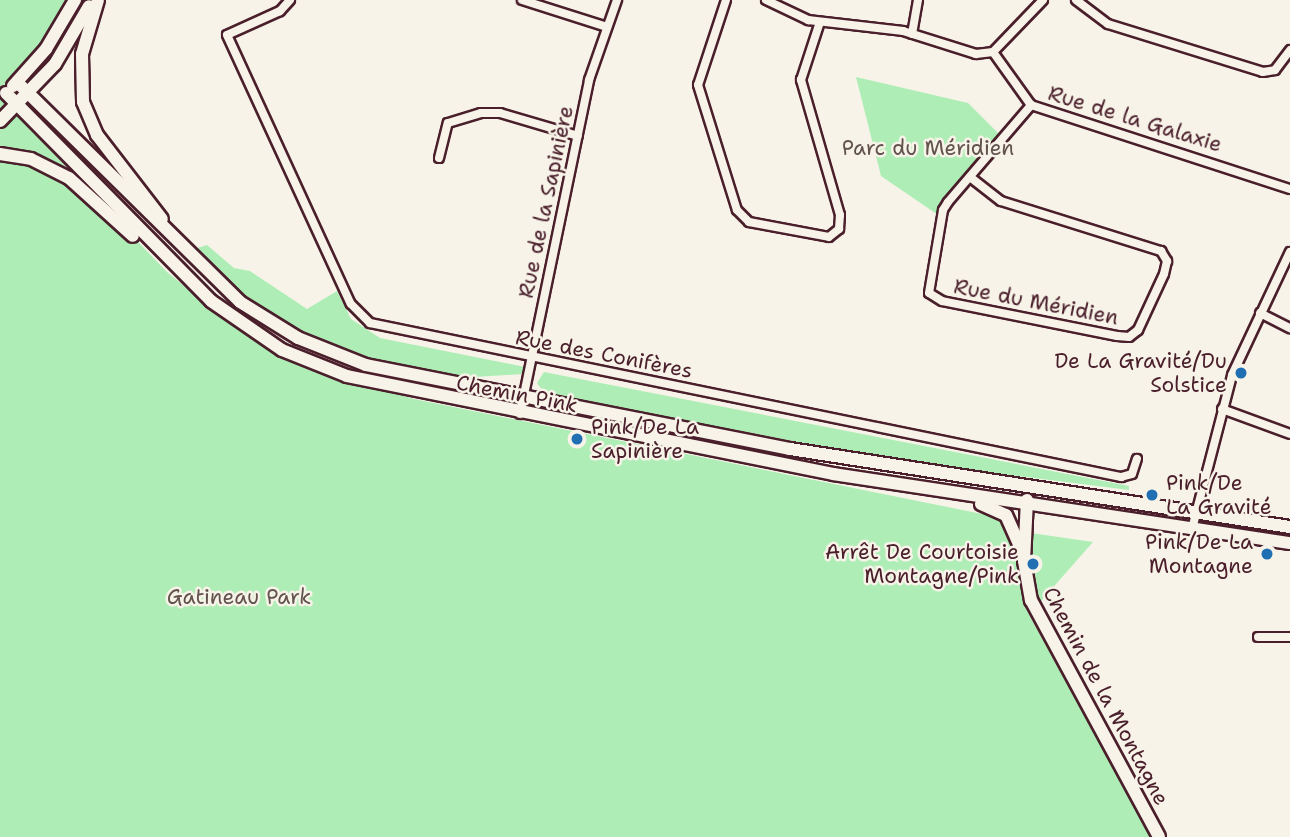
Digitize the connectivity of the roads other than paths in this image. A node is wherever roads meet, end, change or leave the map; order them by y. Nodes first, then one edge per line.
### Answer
1 (75, 0) edge
2 (91, 0) edge
3 (98, 0) edge
4 (290, 0) edge
5 (522, 0) edge
6 (617, 0) edge
7 (726, 0) edge
8 (766, 0) edge
9 (918, 0) edge
10 (1043, 0) edge
11 (1076, 0) edge
12 (820, 22) junction
13 (607, 27) junction
14 (912, 34) junction
15 (1290, 50) edge
16 (993, 52) junction
17 (17, 82) junction
18 (29, 93) junction
19 (3, 96) edge
20 (18, 105) junction
21 (1031, 105) junction
22 (0, 121) edge
23 (578, 136) junction
24 (0, 154) edge
25 (439, 158) dead end
26 (970, 177) junction
27 (1290, 189) edge
28 (1290, 252) edge
29 (187, 254) junction
30 (178, 272) junction
31 (1260, 313) junction
32 (1290, 328) edge
33 (531, 357) junction
34 (524, 397) junction
35 (1222, 409) junction
36 (520, 414) junction
37 (1290, 434) edge
38 (1137, 459) dead end
39 (833, 474) junction
40 (1029, 488) junction
41 (1026, 506) junction
42 (1195, 513) junction
43 (1290, 527) edge
44 (1192, 529) junction
45 (1290, 543) edge
46 (1024, 561) junction
47 (1258, 637) dead end
48 (1290, 637) edge
49 (1159, 837) edge

1 - 17 main road
2 - 18 main road
3 - 29 main road
4 - 33 street, Rue des Conifères
5 - 13 street
6 - 13 street, Rue de la Sapinière
7 - 12 street
8 - 12 street
9 - 14 street
10 - 16 street
11 - 15 street
12 - 14 street
13 - 23 street, Rue de la Sapinière
14 - 16 street
16 - 21 street, Rue de la Galaxie
17 - 18 main road, Chemin Pink
17 - 19 main road
18 - 20 main road
18 - 29 main road, Chemin Pink
19 - 20 main road, Chemin Pink
20 - 22 main road
20 - 30 main road, Chemin Pink
21 - 26 street, Rue du Méridien
21 - 27 street, Rue de la Galaxie
23 - 25 street
23 - 33 street, Rue de la Sapinière
24 - 30 main road
26 - 26 street, Rue du Méridien
28 - 31 street
29 - 34 main road, Chemin Pink
30 - 36 main road, Chemin Pink
31 - 32 street
31 - 35 street
33 - 34 street, Rue de la Sapinière
33 - 38 street, Rue des Conifères
34 - 36 street, Rue de la Sapinière
34 - 40 main road, Chemin Pink
35 - 37 street
35 - 42 street
36 - 39 main road, Chemin Pink
39 - 41 main road, Chemin Pink
39 - 46 main road
40 - 41 main road, Chemin de la Montagne
40 - 42 main road, Chemin Pink
41 - 44 main road, Chemin Pink
41 - 46 main road, Chemin de la Montagne
42 - 43 main road, Chemin Pink
42 - 44 street
44 - 45 main road, Chemin Pink
46 - 49 main road, Chemin de la Montagne
47 - 48 street

